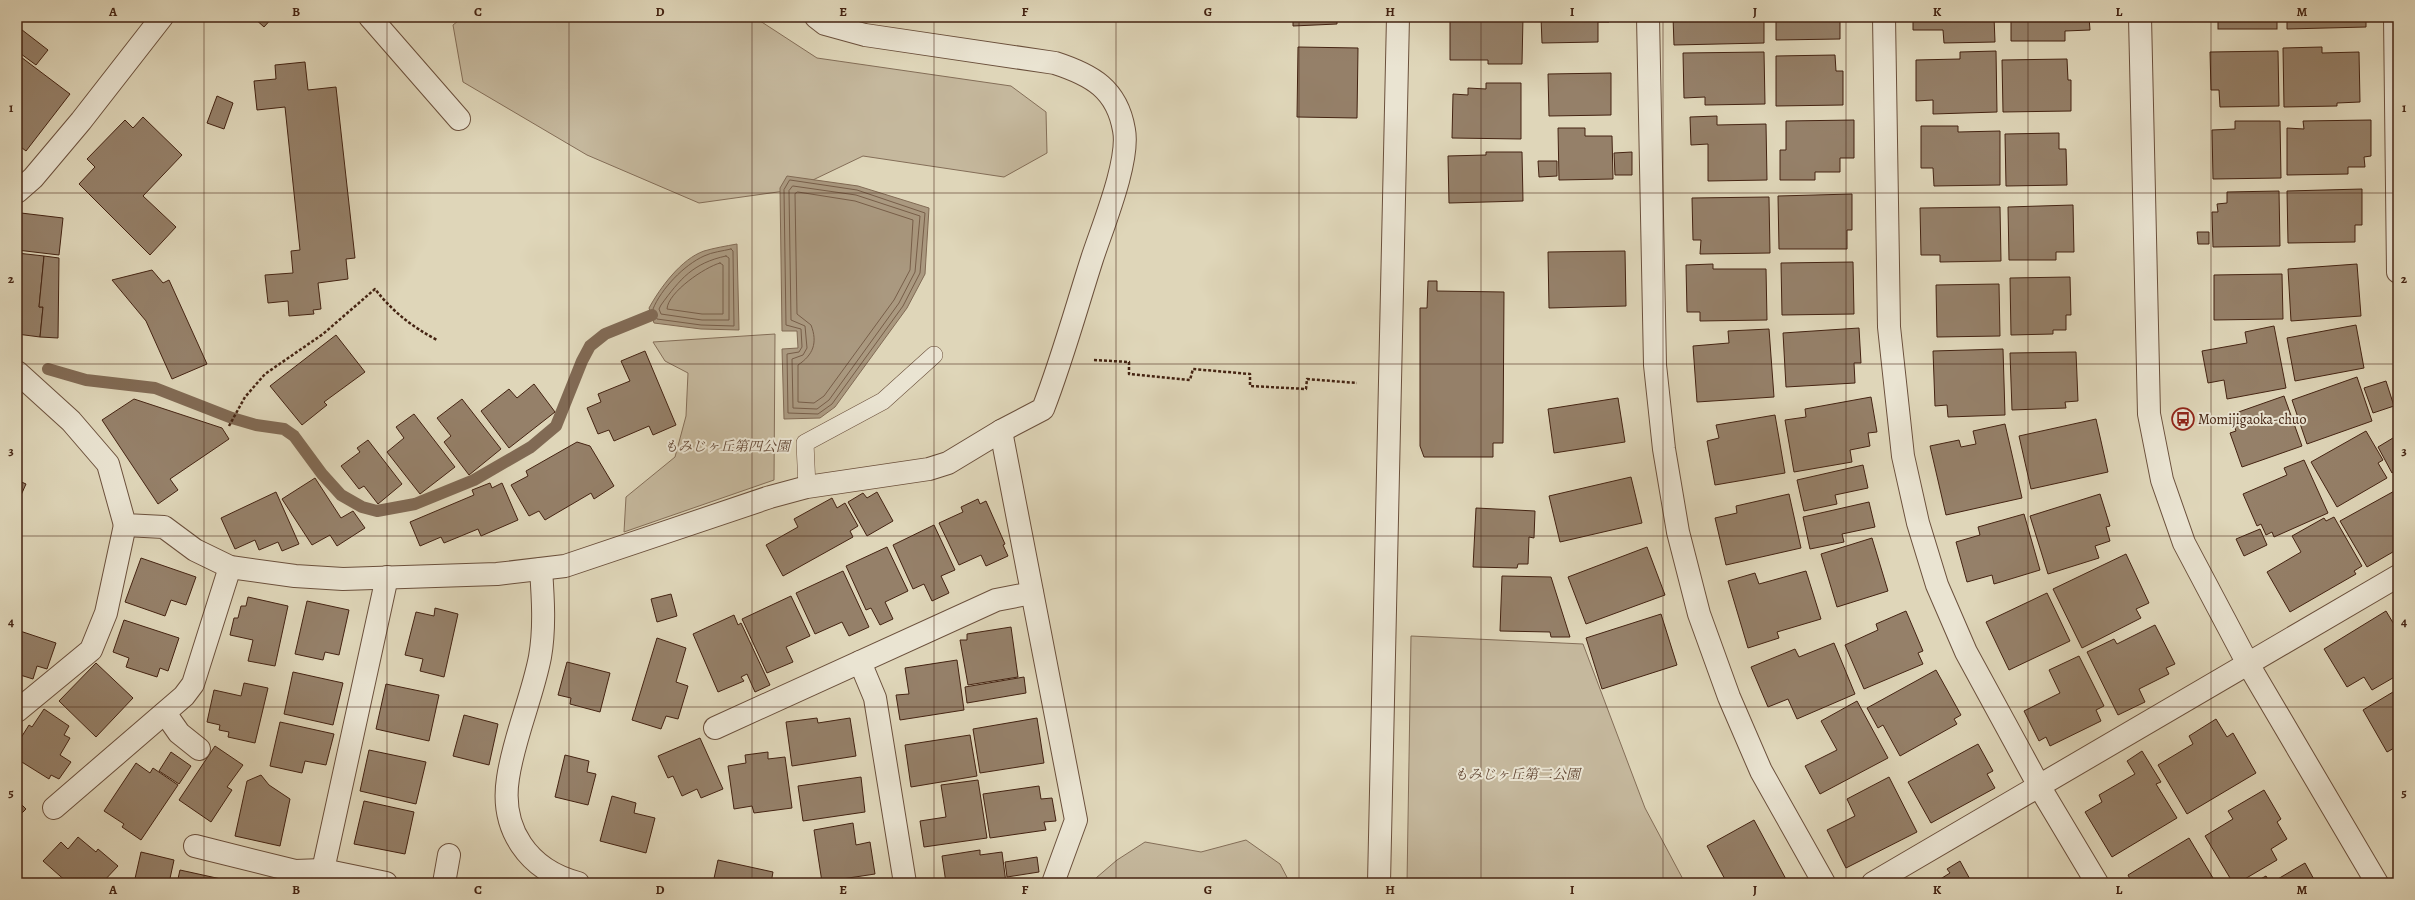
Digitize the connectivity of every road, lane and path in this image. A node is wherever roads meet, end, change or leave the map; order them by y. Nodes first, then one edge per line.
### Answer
1 (162, 17) edge
2 (370, 17) edge
3 (816, 17) edge
4 (1398, 17) edge
5 (1648, 17) edge
6 (1884, 17) edge
7 (2140, 17) edge
8 (2395, 17) edge
9 (459, 119) dead end
10 (17, 192) edge
11 (2398, 272) edge
12 (437, 340) dead end
13 (934, 355) dead end
14 (1093, 360) dead end
15 (17, 372) edge
16 (1390, 384) junction
17 (229, 426) dead end
18 (1001, 431) junction
19 (807, 487) junction
20 (125, 524) junction
21 (230, 567) junction
22 (541, 569) junction
23 (2398, 576) edge
24 (387, 577) junction
25 (1032, 593) junction
26 (860, 662) junction
27 (2248, 664) junction
28 (17, 712) edge
29 (165, 713) junction
30 (715, 728) dead end
31 (199, 749) dead end
32 (2039, 786) junction
33 (54, 808) dead end
34 (195, 846) dead end
35 (449, 855) dead end
36 (323, 870) junction
37 (386, 883) edge
38 (444, 883) edge
39 (578, 883) edge
40 (905, 883) edge
41 (1053, 883) edge
42 (1379, 883) edge
43 (1824, 883) edge
44 (1873, 883) edge
45 (2097, 883) edge
46 (2377, 883) edge

1 - 10 street
2 - 9 street
3 - 18 street
4 - 16 street
5 - 43 street
6 - 32 street
7 - 27 street
8 - 11 street
12 - 17 path
13 - 19 lane
14 - 16 path
15 - 20 street
16 - 42 street
18 - 19 street
18 - 25 street
19 - 22 street
20 - 21 street
20 - 28 street
21 - 24 street
21 - 29 street
22 - 24 street
22 - 39 street
23 - 27 street
24 - 36 street
25 - 26 street
25 - 41 street
26 - 30 street
26 - 40 street
27 - 32 street
27 - 46 street
29 - 31 street
29 - 33 street
32 - 44 street
32 - 45 street
34 - 36 street
35 - 38 street
36 - 37 street

